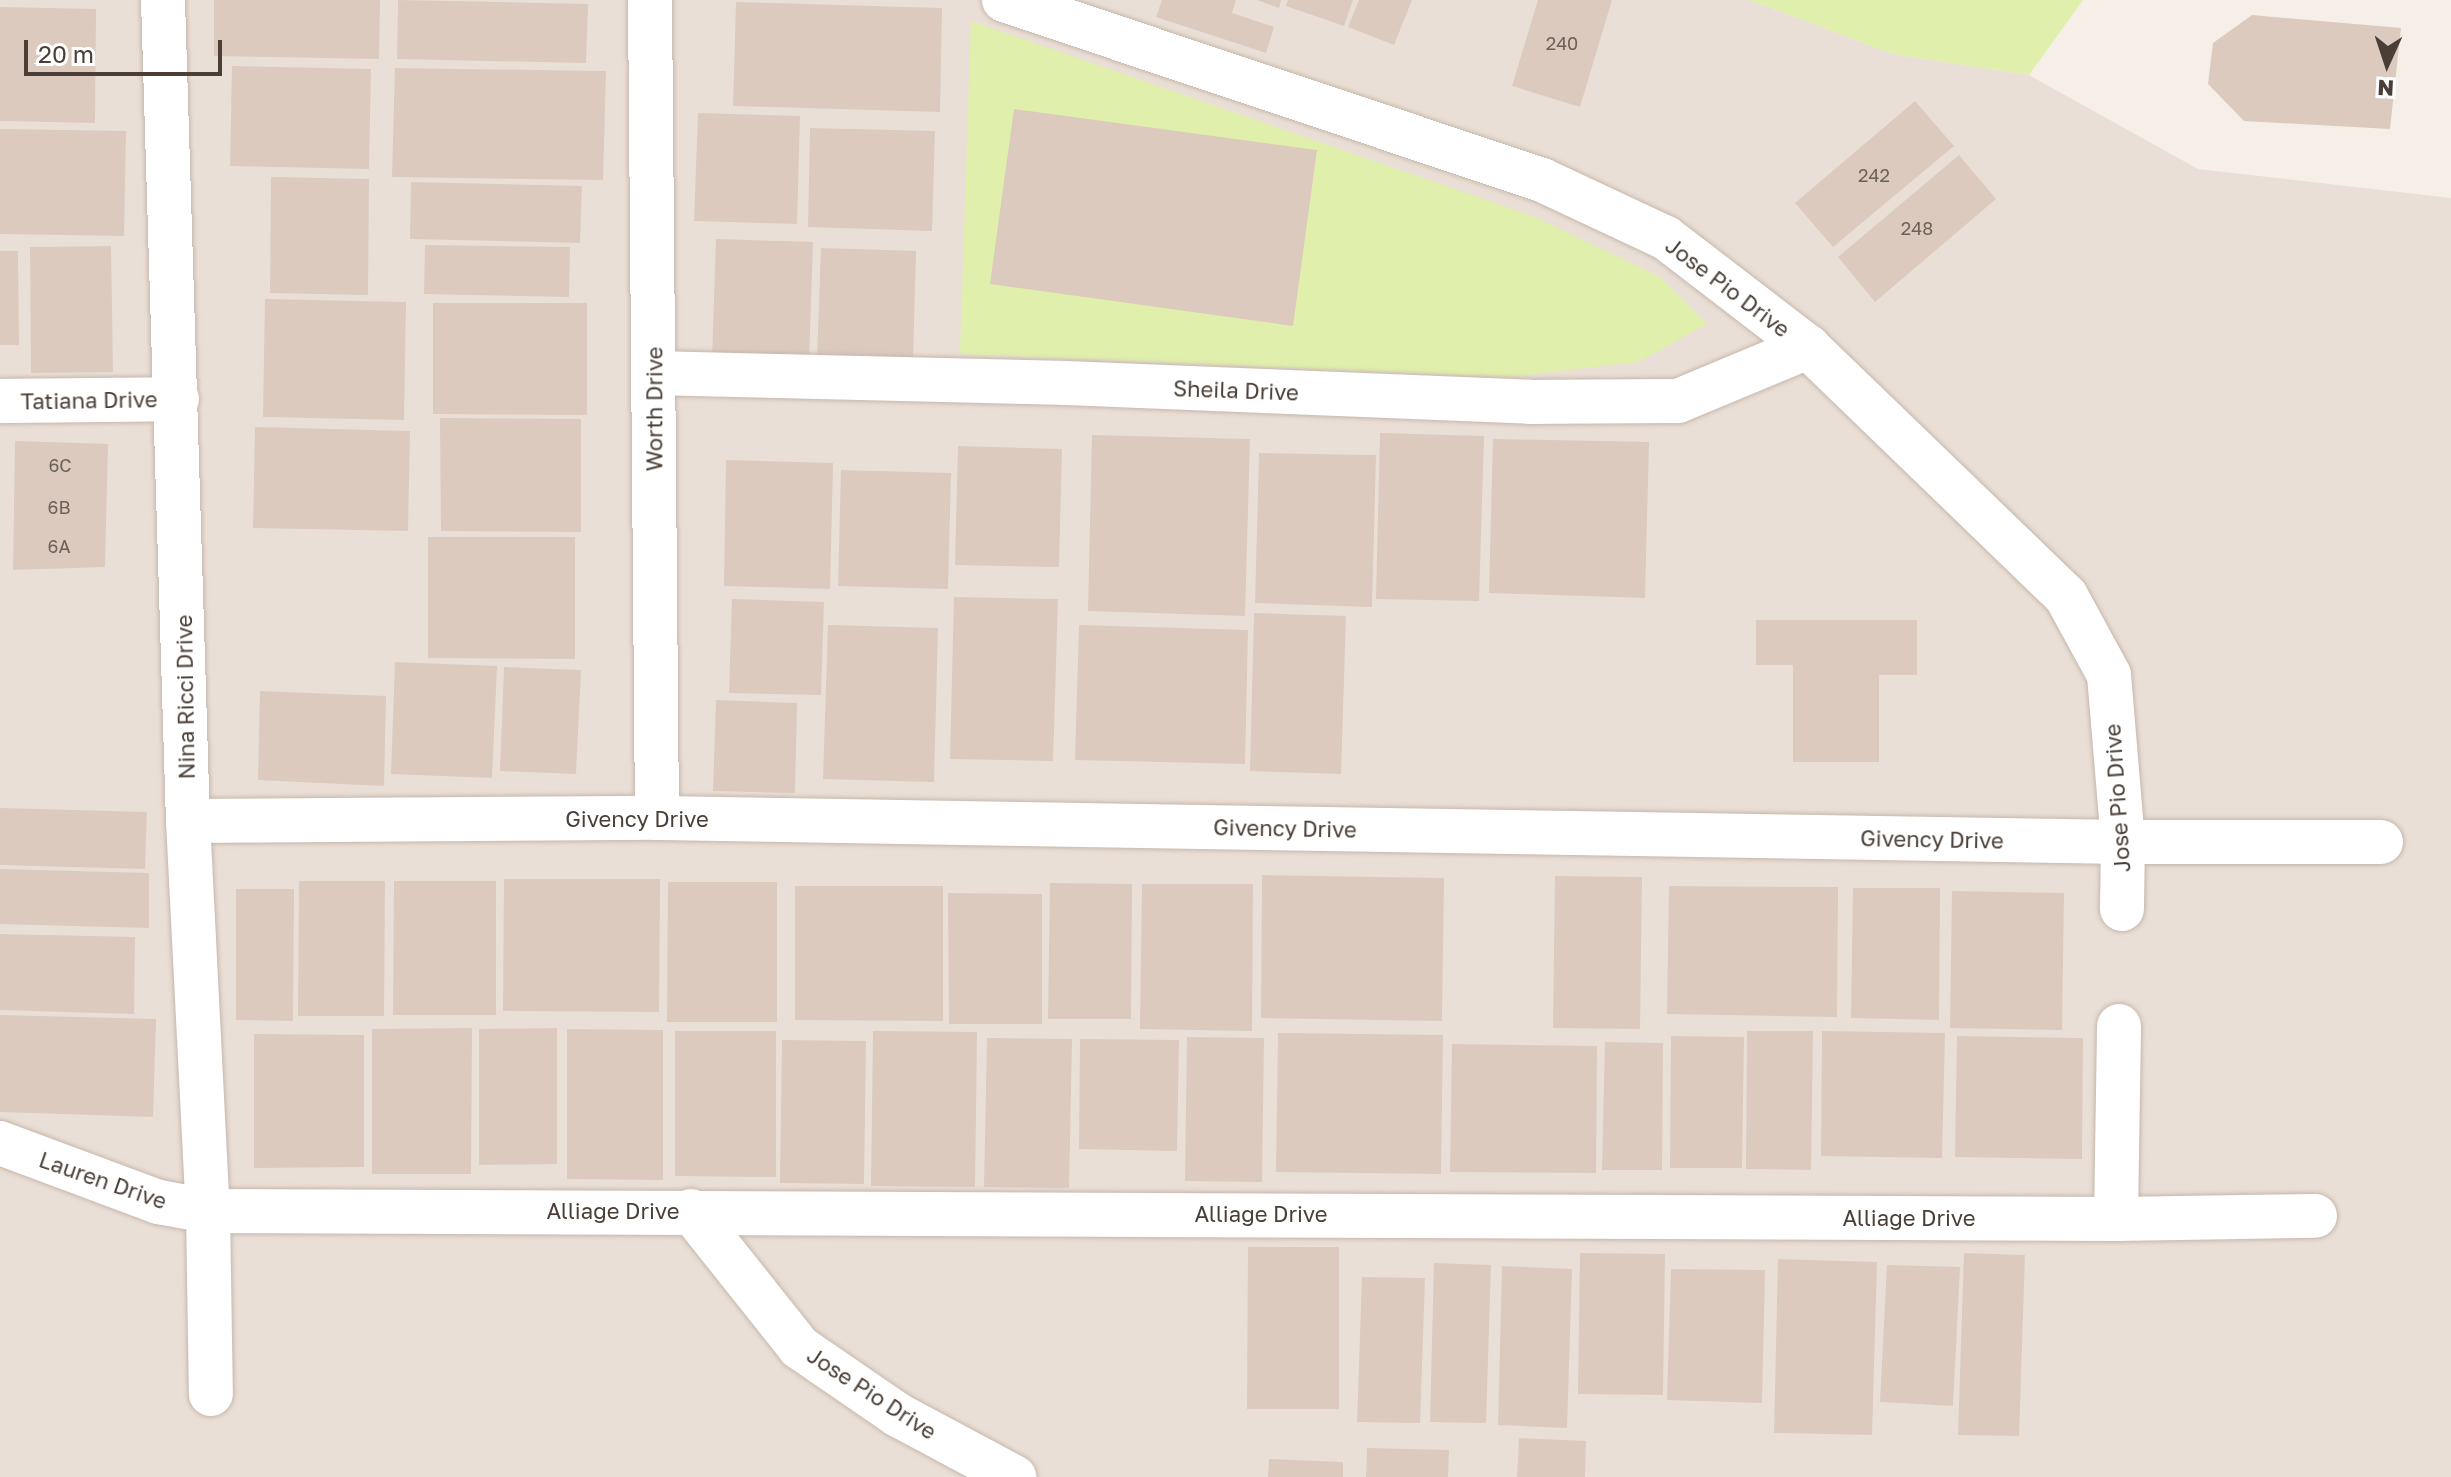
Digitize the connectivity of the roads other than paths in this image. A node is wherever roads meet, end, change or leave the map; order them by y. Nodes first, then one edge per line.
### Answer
1 (163, 0) edge
2 (650, 0) edge
3 (1004, 0) edge
4 (1808, 347) junction
5 (654, 373) junction
6 (177, 399) junction
7 (0, 401) edge
8 (657, 818) junction
9 (188, 821) junction
10 (2123, 842) junction
11 (2381, 842) dead end
12 (2122, 909) dead end
13 (2119, 1026) dead end
14 (0, 1143) edge
15 (208, 1211) junction
16 (691, 1211) junction
17 (2315, 1216) dead end
18 (2116, 1219) junction
19 (211, 1394) dead end
20 (1014, 1477) edge

1 - 6 street, Nina Ricci Drive
2 - 5 street, Worth Drive
3 - 4 street, Jose Pio Drive
4 - 5 street, Sheila Drive
4 - 10 street, Jose Pio Drive
5 - 8 street, Worth Drive
6 - 7 street, Tatiana Drive
6 - 9 street, Nina Ricci Drive
8 - 9 street, Givency Drive
8 - 10 street, Givency Drive
9 - 15 street, Nina Ricci Drive
10 - 11 street, Givency Drive
10 - 12 street, Jose Pio Drive
13 - 18 street
14 - 15 street, Lauren Drive
15 - 16 street, Alliage Drive
15 - 19 street, Nina Ricci Drive
16 - 18 street, Alliage Drive
16 - 20 street, Jose Pio Drive
17 - 18 street, Alliage Drive

